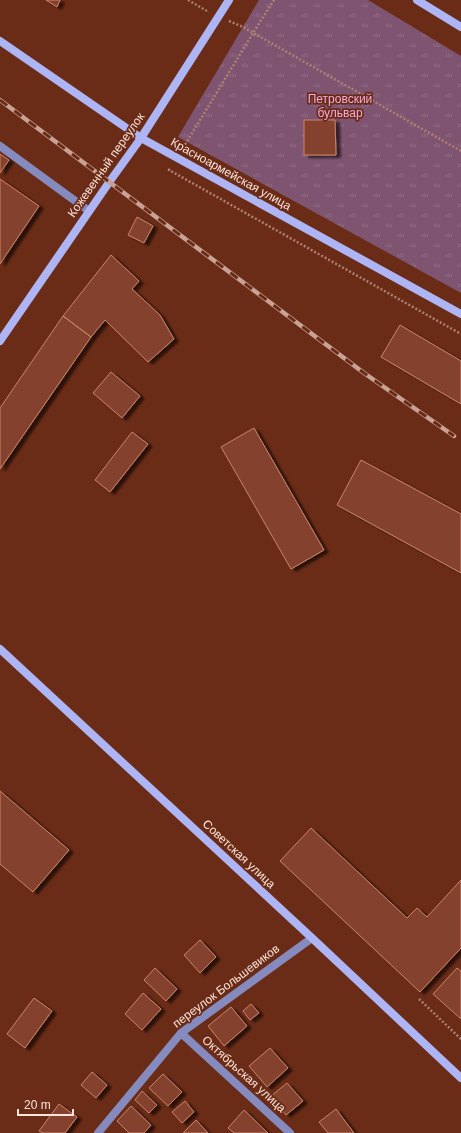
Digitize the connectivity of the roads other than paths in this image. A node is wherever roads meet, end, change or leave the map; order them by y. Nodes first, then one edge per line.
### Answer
1 (229, 0) edge
2 (417, 0) edge
3 (461, 27) edge
4 (0, 41) edge
5 (141, 138) junction
6 (0, 146) edge
7 (89, 211) junction
8 (461, 314) edge
9 (0, 341) edge
10 (0, 649) edge
11 (312, 938) junction
12 (181, 1033) junction
13 (461, 1078) edge
14 (98, 1133) edge
15 (290, 1133) edge

1 - 5 street, Кожевенный переулок
2 - 3 street
4 - 5 street, Красноармейская улица
5 - 7 street, Кожевенный переулок
5 - 8 street, Красноармейская улица
6 - 7 street
7 - 9 street, Кожевенный переулок
10 - 11 street, Советская улица
11 - 12 street, переулок Большевиков
11 - 13 street, Советская улица
12 - 14 street, переулок Большевиков
12 - 15 street, Октябрьская улица

